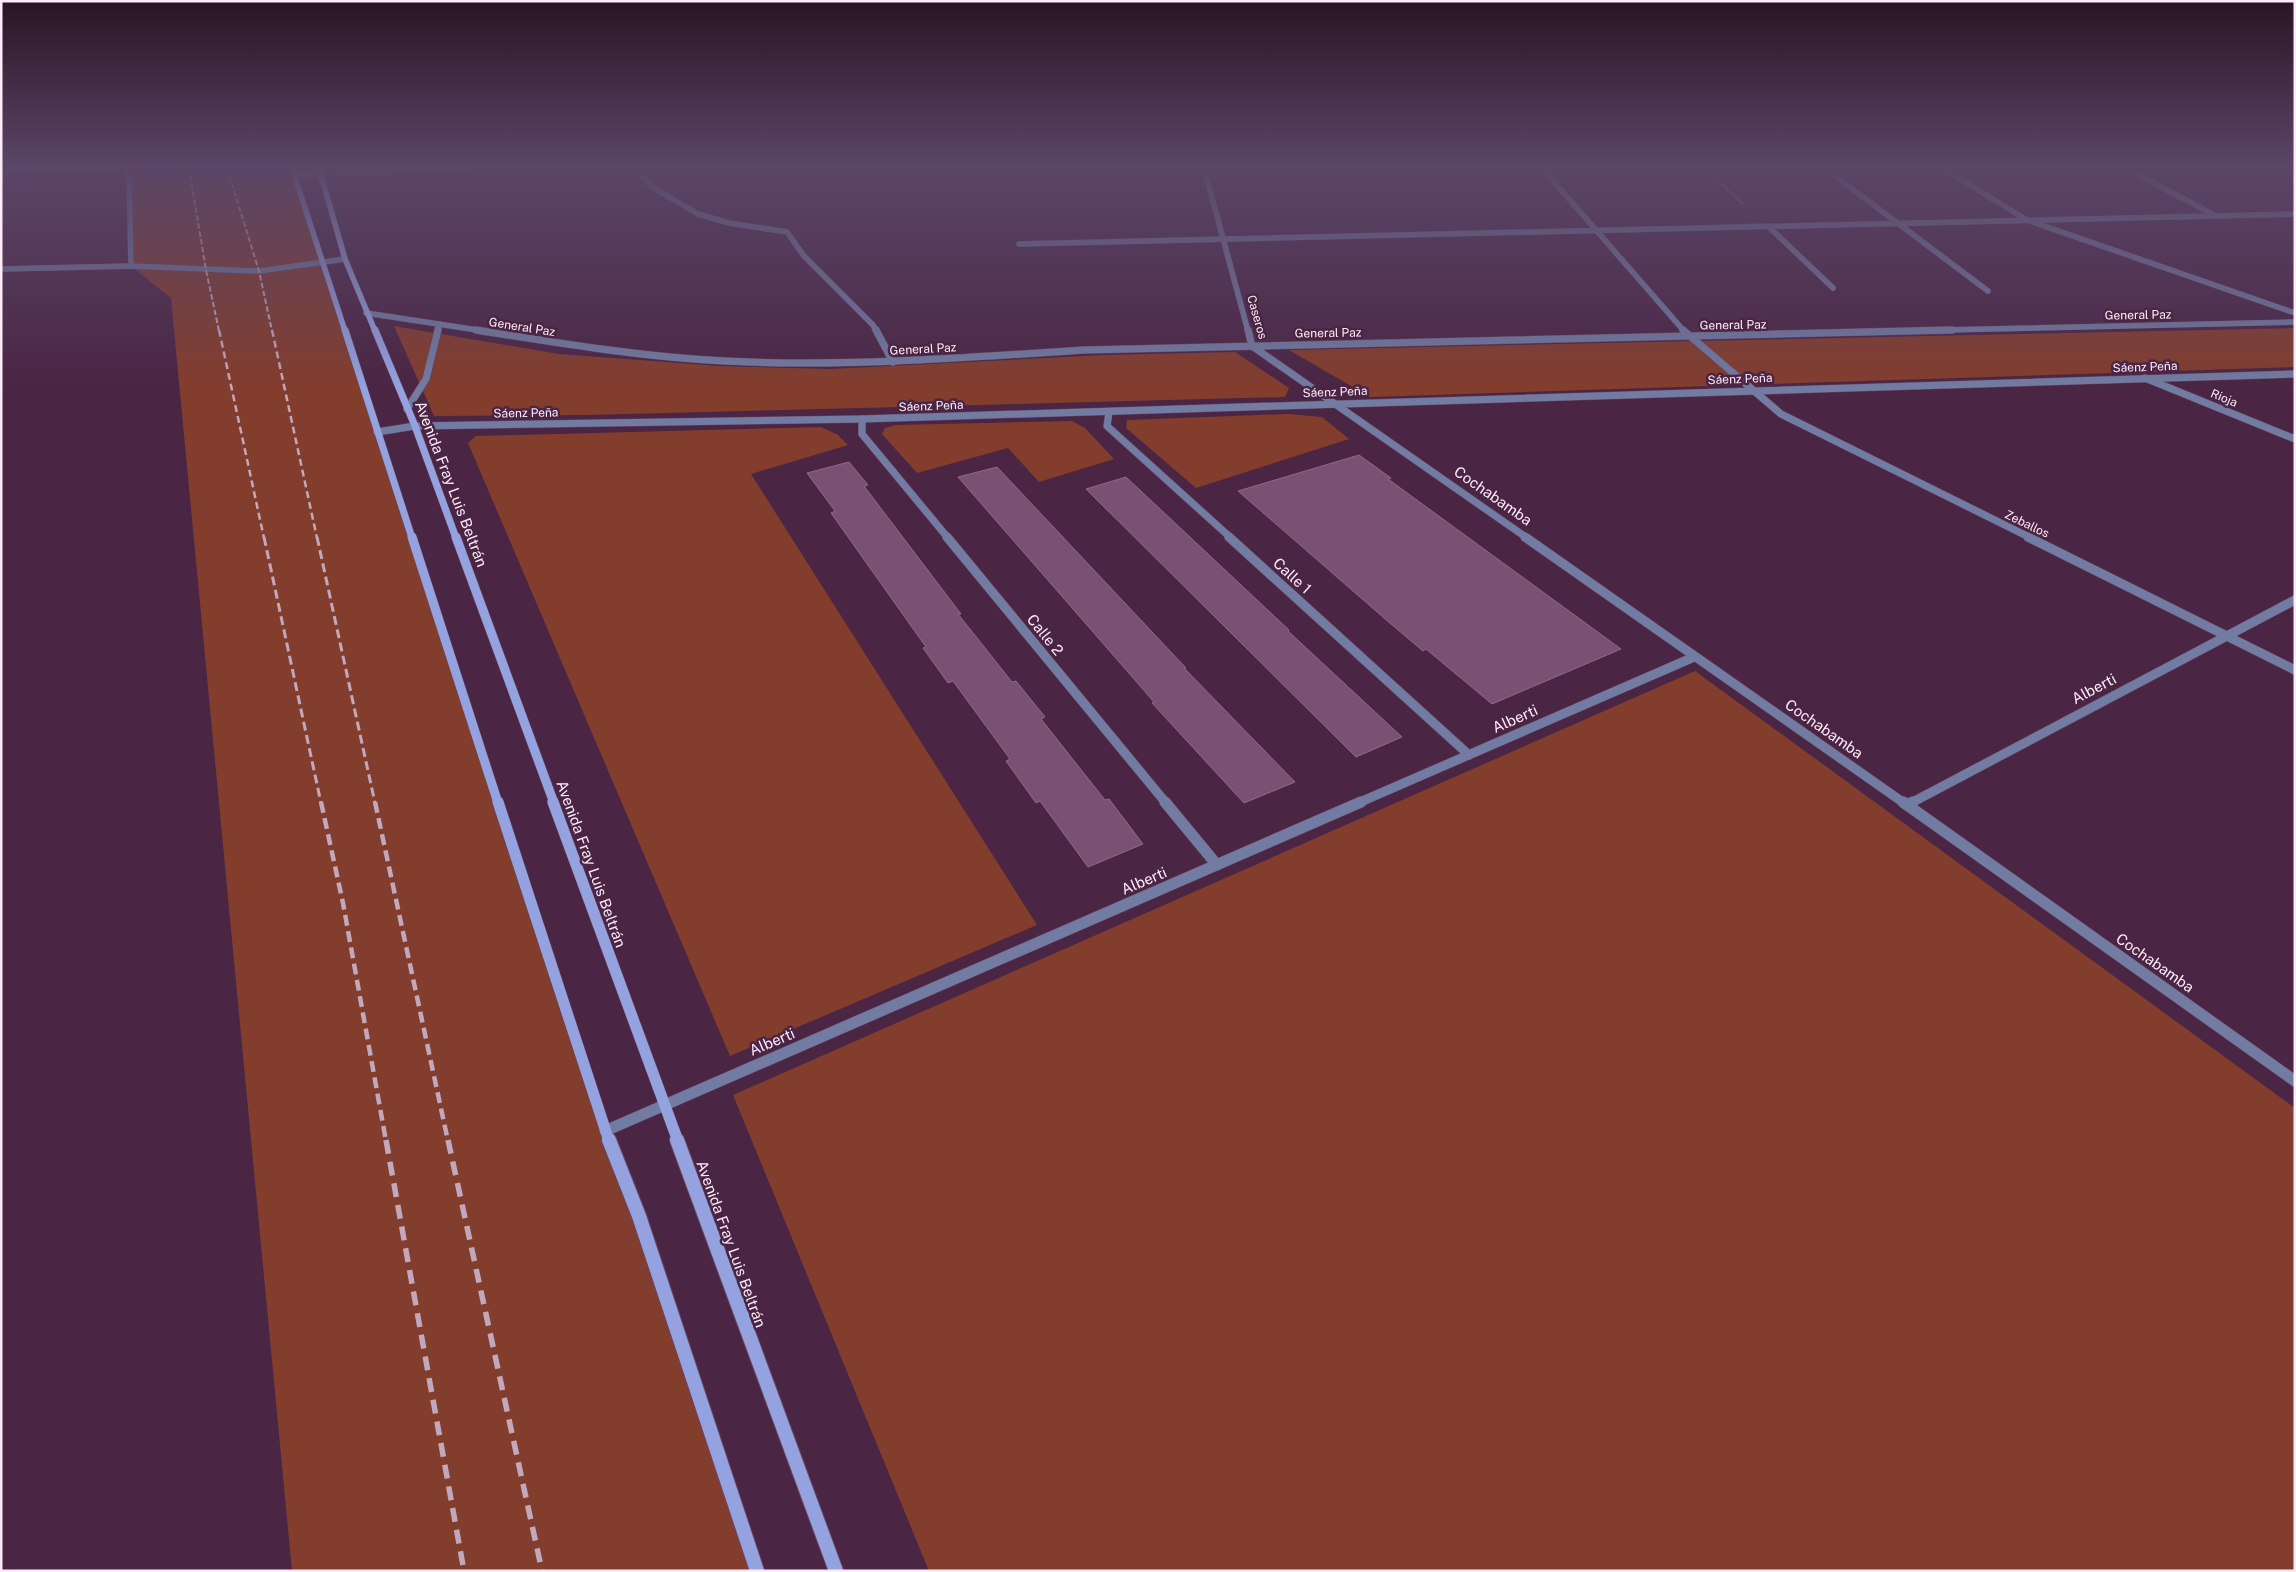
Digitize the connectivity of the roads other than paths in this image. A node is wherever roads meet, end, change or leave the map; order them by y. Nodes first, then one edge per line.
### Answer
1 (130, 241) edge
2 (315, 241) edge
3 (340, 241) edge
4 (794, 241) edge
5 (1109, 241) edge
6 (1225, 241) edge
7 (1605, 241) edge
8 (1784, 241) edge
9 (1922, 241) edge
10 (2089, 241) edge
11 (1019, 244) dead end
12 (345, 260) junction
13 (322, 264) junction
14 (131, 266) junction
15 (1, 269) edge
16 (1833, 288) dead end
17 (1988, 291) dead end
18 (366, 313) junction
19 (2295, 313) edge
20 (2295, 322) edge
21 (439, 324) junction
22 (1689, 337) junction
23 (1252, 346) junction
24 (893, 362) junction
25 (2295, 374) edge
26 (2145, 378) junction
27 (1754, 390) junction
28 (1336, 404) junction
29 (407, 409) junction
30 (1109, 412) junction
31 (862, 419) junction
32 (415, 426) junction
33 (377, 432) junction
34 (2295, 439) edge
35 (2295, 600) edge
36 (2227, 636) junction
37 (1694, 657) junction
38 (2295, 670) edge
39 (1469, 755) junction
40 (1907, 805) junction
41 (1217, 866) junction
42 (2295, 1081) edge
43 (664, 1106) junction
44 (605, 1131) junction
45 (757, 1571) edge
46 (836, 1571) edge

1 - 14 street
2 - 13 main road
3 - 12 main road, Avenida Fray Luis Beltrán
4 - 24 street
5 - 11 street
6 - 23 street, Caseros
7 - 22 street, Zeballos
8 - 16 street
9 - 17 street
10 - 19 street
12 - 13 street
12 - 18 main road, Avenida Fray Luis Beltrán
13 - 14 street
13 - 33 main road
14 - 15 street
18 - 21 street, General Paz
18 - 29 main road, Avenida Fray Luis Beltrán
20 - 22 street, General Paz
21 - 24 street, General Paz
21 - 29 street
22 - 23 street, General Paz
22 - 27 street, Zeballos
23 - 24 street, General Paz
23 - 28 street, Caseros
25 - 26 street, Sáenz Peña
26 - 27 street, Sáenz Peña
26 - 34 street, Rioja
27 - 28 street, Sáenz Peña
27 - 36 street, Zeballos
28 - 30 street, Sáenz Peña
28 - 37 street, Cochabamba
29 - 32 main road, Avenida Fray Luis Beltrán
30 - 31 street, Sáenz Peña
30 - 39 street, Calle 1
31 - 32 street, Sáenz Peña
31 - 41 street, Calle 2
32 - 33 street, Sáenz Peña
32 - 43 main road, Avenida Fray Luis Beltrán
33 - 44 main road
35 - 36 street, Alberti
36 - 38 street, Zeballos
36 - 40 street, Alberti
37 - 39 street, Alberti
37 - 40 street, Cochabamba
39 - 41 street, Alberti
40 - 42 street, Cochabamba
41 - 43 street, Alberti
43 - 44 street, Alberti
43 - 46 main road, Avenida Fray Luis Beltrán
44 - 45 main road

